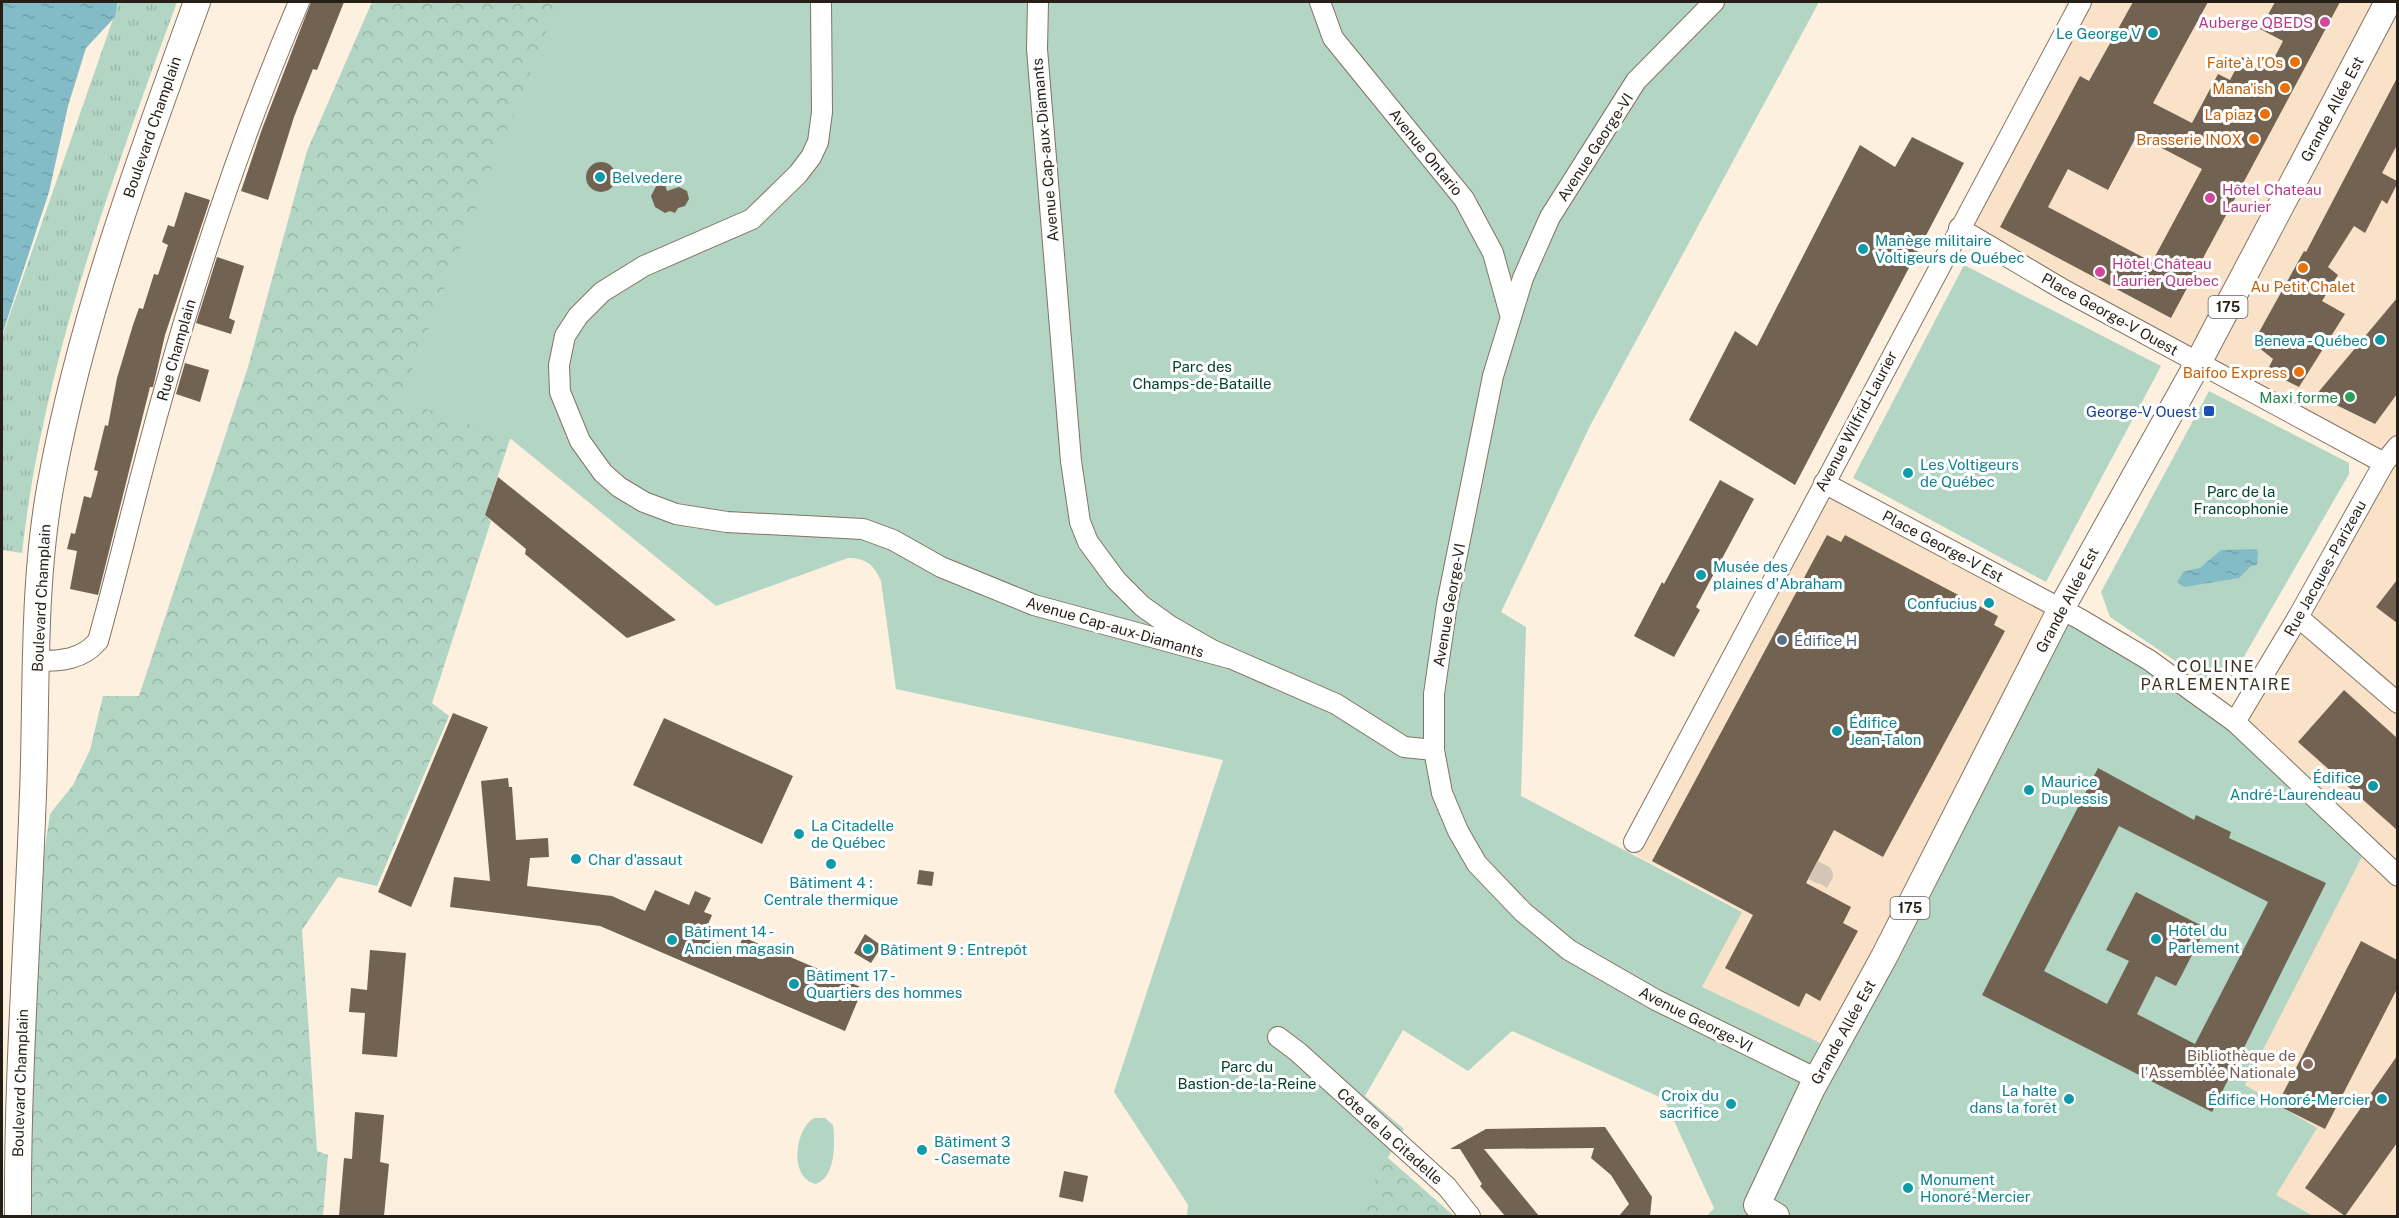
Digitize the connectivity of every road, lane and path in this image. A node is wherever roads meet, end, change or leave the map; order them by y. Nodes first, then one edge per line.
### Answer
1 (197, 2) edge
2 (299, 2) edge
3 (821, 2) edge
4 (1038, 2) edge
5 (1320, 2) edge
6 (1714, 2) edge
7 (2081, 2) edge
8 (2388, 2) edge
9 (1959, 228) junction
10 (1510, 314) junction
11 (2198, 363) junction
12 (2397, 446) edge
13 (2384, 463) junction
14 (1824, 483) junction
15 (2061, 609) junction
16 (2298, 617) junction
17 (1229, 658) junction
18 (37, 661) junction
19 (2397, 703) edge
20 (2235, 722) junction
21 (1434, 750) junction
22 (1634, 842) dead end
23 (2397, 876) edge
24 (1278, 1037) dead end
25 (1817, 1079) junction
26 (1762, 1213) edge
27 (18, 1216) edge
28 (1470, 1216) edge

1 - 18 main road, Boulevard Champlain
2 - 18 street, Rue Champlain
3 - 17 street, Avenue Cap-aux-Diamants
4 - 17 street, Avenue Cap-aux-Diamants
5 - 10 street, Avenue Ontario
6 - 10 street, Avenue George-VI
7 - 9 street, Avenue Wilfrid-Laurier
8 - 11 main road, Grande Allée Est / 175
9 - 11 street, Place George-V Ouest
9 - 14 street, Avenue Wilfrid-Laurier
10 - 21 street, Avenue George-VI
11 - 13 street, Place George-V Ouest
11 - 15 main road, Grande Allée Est / 175
12 - 13 street, Rue Jacques-Parizeau
13 - 16 street, Rue Jacques-Parizeau
14 - 15 street, Place George-V Est
14 - 22 street, Avenue Wilfrid-Laurier
15 - 20 street, Place George-V Est
15 - 25 main road, Grande Allée Est / 175
16 - 19 street
16 - 20 street, Rue Jacques-Parizeau
17 - 21 street, Avenue Cap-aux-Diamants
18 - 27 main road, Boulevard Champlain
20 - 23 street, Place George-V Est
21 - 25 street, Avenue George-VI
24 - 28 street, Côte de la Citadelle
25 - 26 main road, Grande Allée Est / 175

